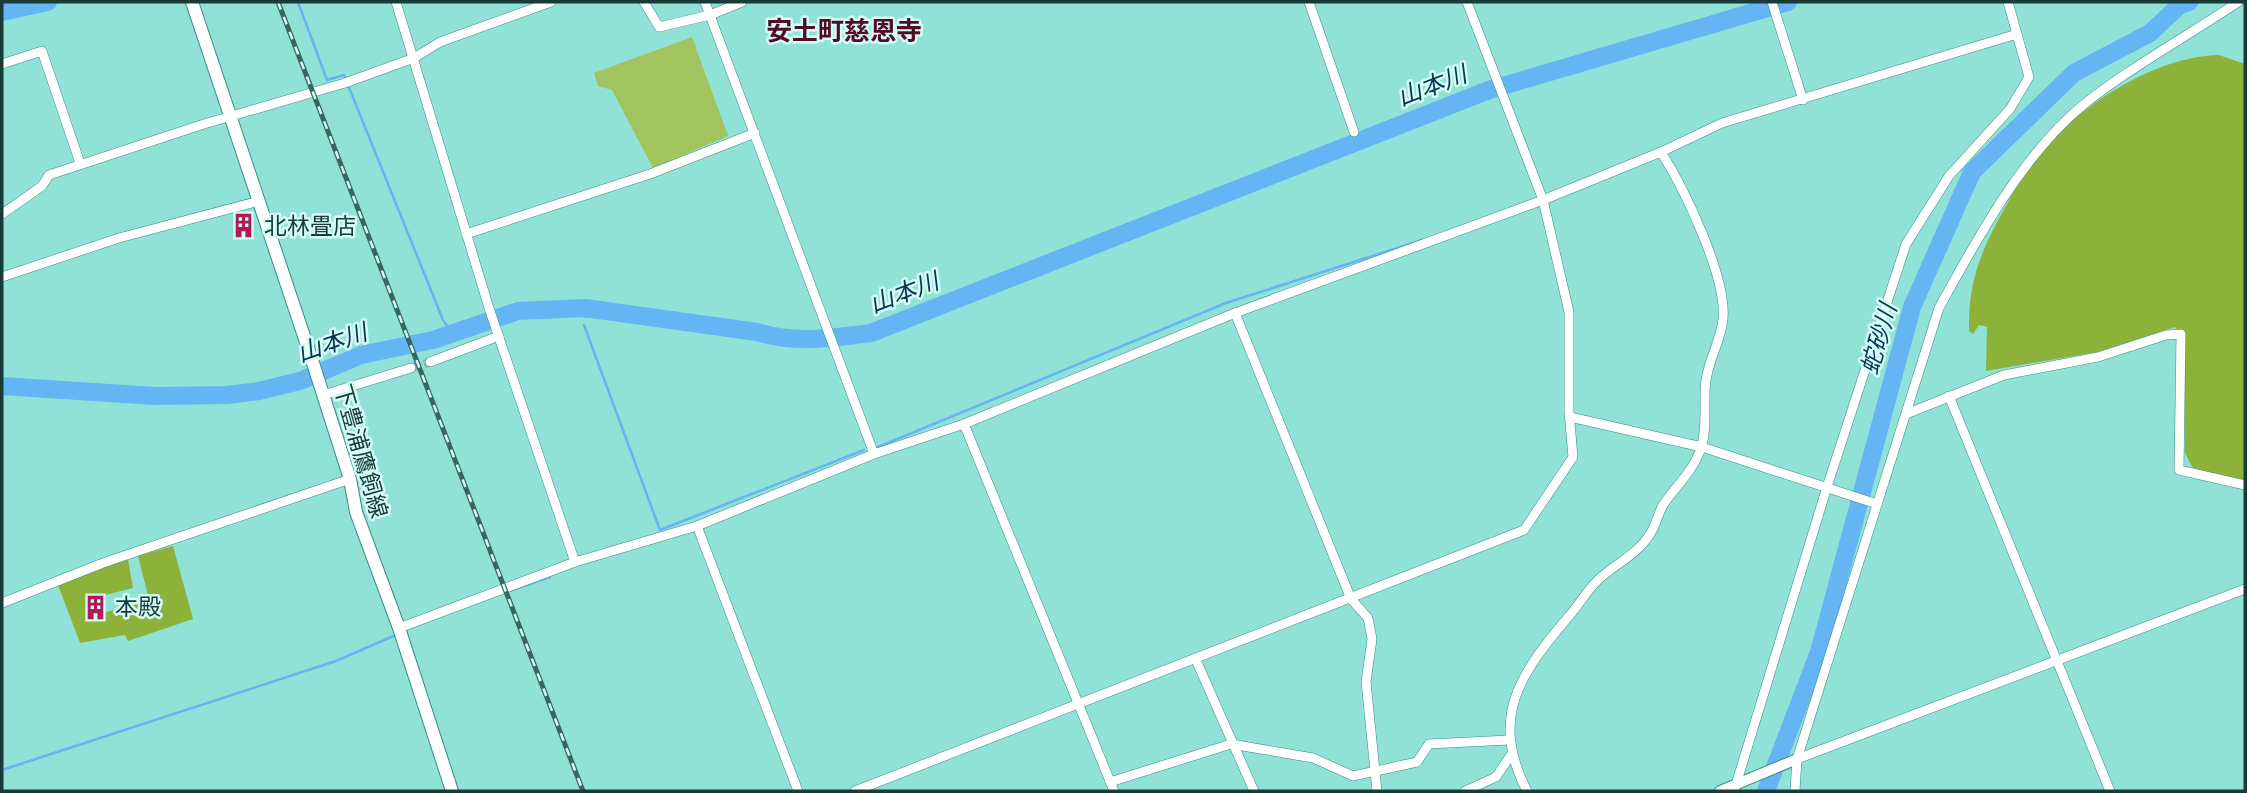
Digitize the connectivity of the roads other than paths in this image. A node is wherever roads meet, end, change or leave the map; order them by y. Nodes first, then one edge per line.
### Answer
1 (192, 2) edge
2 (396, 2) edge
3 (551, 2) edge
4 (644, 2) edge
5 (705, 2) edge
6 (741, 2) edge
7 (1309, 2) edge
8 (1467, 2) edge
9 (1772, 2) edge
10 (2008, 2) edge
11 (2238, 2) edge
12 (710, 15) junction
13 (2017, 34) junction
14 (414, 58) junction
15 (2, 64) edge
16 (1803, 100) junction
17 (230, 117) junction
18 (1354, 132) dead end
19 (755, 133) junction
20 (1661, 152) junction
21 (80, 163) junction
22 (1543, 200) junction
23 (259, 201) junction
24 (2, 214) edge
25 (466, 234) junction
26 (2, 277) edge
27 (1235, 313) junction
28 (498, 334) junction
29 (430, 362) tunnel mouth
30 (411, 368) tunnel mouth
31 (321, 390) junction
32 (1949, 396) junction
33 (1906, 414) junction
34 (1570, 416) junction
35 (964, 424) junction
36 (1702, 447) junction
37 (874, 454) junction
38 (350, 479) junction
39 (2245, 485) edge
40 (1827, 487) junction
41 (1877, 504) junction
42 (696, 526) junction
43 (575, 562) junction
44 (2245, 589) edge
45 (1352, 599) junction
46 (2, 603) edge
47 (399, 628) junction
48 (1196, 660) junction
49 (2056, 663) junction
50 (1077, 704) junction
51 (1509, 740) junction
52 (1231, 744) junction
53 (1510, 755) junction
54 (1797, 760) junction
55 (1374, 771) junction
56 (1112, 787) edge
57 (1736, 788) edge
58 (452, 791) edge
59 (798, 791) edge
60 (855, 791) edge
61 (1254, 791) edge
62 (1377, 791) edge
63 (1465, 791) edge
64 (1527, 791) edge
65 (1720, 791) edge
66 (1795, 791) edge
67 (2110, 791) edge

1 - 17 main road, 下豊浦鷹飼線
2 - 14 street
3 - 14 street
4 - 12 street
5 - 12 street
6 - 12 street
7 - 18 street
8 - 22 street
9 - 16 street
10 - 13 street
11 - 33 street
12 - 19 street
13 - 16 street
13 - 40 street
14 - 17 street
14 - 25 street
15 - 21 street
16 - 20 street
17 - 21 street
17 - 23 main road, 下豊浦鷹飼線
19 - 25 street
19 - 37 street
20 - 22 street
20 - 36 street
21 - 24 street
22 - 27 street
22 - 34 street
23 - 26 street
23 - 31 main road, 下豊浦鷹飼線
25 - 28 street
27 - 35 street
27 - 45 street
28 - 29 street
28 - 43 street
30 - 31 street
31 - 38 main road, 下豊浦鷹飼線
32 - 33 street
32 - 39 street
32 - 49 street
33 - 41 street
34 - 36 street
34 - 45 street
35 - 37 street
35 - 50 street
36 - 40 street
36 - 51 street
37 - 42 street
38 - 46 street
38 - 47 main road, 下豊浦鷹飼線
40 - 41 street
40 - 57 street
41 - 54 street
42 - 43 street
42 - 59 street
43 - 47 street
44 - 49 street
45 - 48 street
45 - 55 street
47 - 58 main road, 下豊浦鷹飼線
48 - 50 street
48 - 52 street
49 - 54 street
49 - 67 street
50 - 56 street
50 - 60 street
51 - 53 street
51 - 55 street
52 - 55 street
52 - 56 street
52 - 61 street
53 - 63 street
53 - 64 street
54 - 57 street
54 - 66 street
55 - 62 street
57 - 65 street

